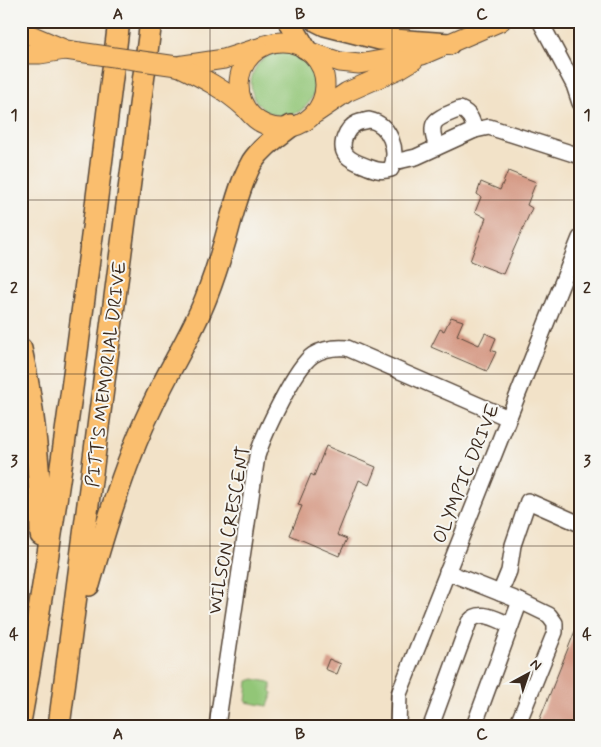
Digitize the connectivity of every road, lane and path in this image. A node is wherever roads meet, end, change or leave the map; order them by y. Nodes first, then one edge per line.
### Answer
1 (119, 21) edge
2 (150, 21) edge
3 (289, 21) edge
4 (317, 21) edge
5 (501, 21) edge
6 (540, 21) edge
7 (21, 31) edge
8 (449, 44) junction
9 (265, 45) junction
10 (308, 50) junction
11 (73, 51) junction
12 (21, 54) edge
13 (422, 55) junction
14 (177, 66) junction
15 (577, 83) edge
16 (580, 103) edge
17 (245, 108) junction
18 (312, 115) junction
19 (291, 126) junction
20 (475, 130) junction
21 (437, 147) junction
22 (580, 156) edge
23 (394, 162) dead end
24 (580, 238) edge
25 (21, 349) edge
26 (508, 418) junction
27 (580, 524) edge
28 (447, 572) junction
29 (500, 593) junction
30 (520, 601) junction
31 (41, 605) junction
32 (511, 626) junction
33 (69, 660) junction
34 (21, 717) edge
35 (59, 726) edge
36 (217, 726) edge
37 (398, 726) edge
38 (431, 726) edge
39 (474, 726) edge
40 (517, 726) edge

1 - 31 highway, PITT'S MEMORIAL DRIVE
2 - 33 highway, PITT'S MEMORIAL DRIVE
3 - 10 highway
4 - 8 highway
5 - 8 main road
6 - 15 street
7 - 11 main road
8 - 13 main road
9 - 10 main road
9 - 14 main road
9 - 17 main road
10 - 13 main road
10 - 18 main road
11 - 12 main road
11 - 14 main road, bridge
13 - 18 main road
14 - 17 main road
15 - 16 street
17 - 19 main road
18 - 19 main road
19 - 33 highway
20 - 21 street
20 - 21 street
20 - 22 street
21 - 23 street
24 - 26 street, OLYMPIC DRIVE
25 - 31 highway
26 - 28 street, OLYMPIC DRIVE
26 - 36 street, WILSON CRESCENT
27 - 29 street
28 - 29 street
28 - 37 street, OLYMPIC DRIVE
29 - 30 street
30 - 32 street
30 - 40 street
31 - 34 highway, PITT'S MEMORIAL DRIVE
32 - 38 street
32 - 39 street
33 - 35 highway, PITT'S MEMORIAL DRIVE

